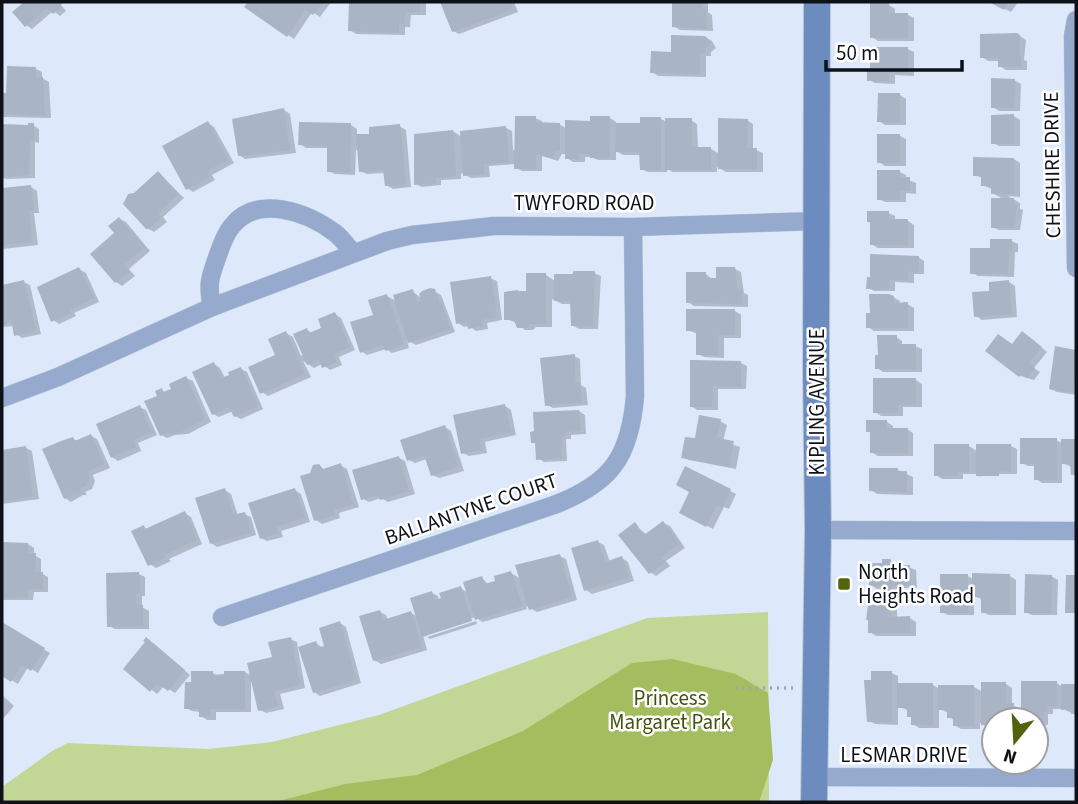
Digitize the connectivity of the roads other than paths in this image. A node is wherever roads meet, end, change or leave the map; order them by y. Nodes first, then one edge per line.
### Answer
1 (817, 2) edge
2 (1076, 20) edge
3 (818, 221) junction
4 (633, 227) junction
5 (353, 253) junction
6 (1076, 268) edge
7 (212, 307) junction
8 (2, 398) edge
9 (818, 530) junction
10 (1076, 531) edge
11 (222, 617) dead end
12 (1076, 778) edge
13 (815, 790) edge

1 - 3 main road, KIPLING AVENUE
2 - 6 street, CHESHIRE DRIVE
3 - 4 street, TWYFORD ROAD
3 - 9 main road, KIPLING AVENUE
4 - 5 street, TWYFORD ROAD
4 - 11 street, BALLANTYNE COURT
5 - 7 street, TWYFORD ROAD
5 - 7 street
7 - 8 street, TWYFORD ROAD
9 - 10 street
9 - 13 main road, KIPLING AVENUE
12 - 13 street, LESMAR DRIVE

